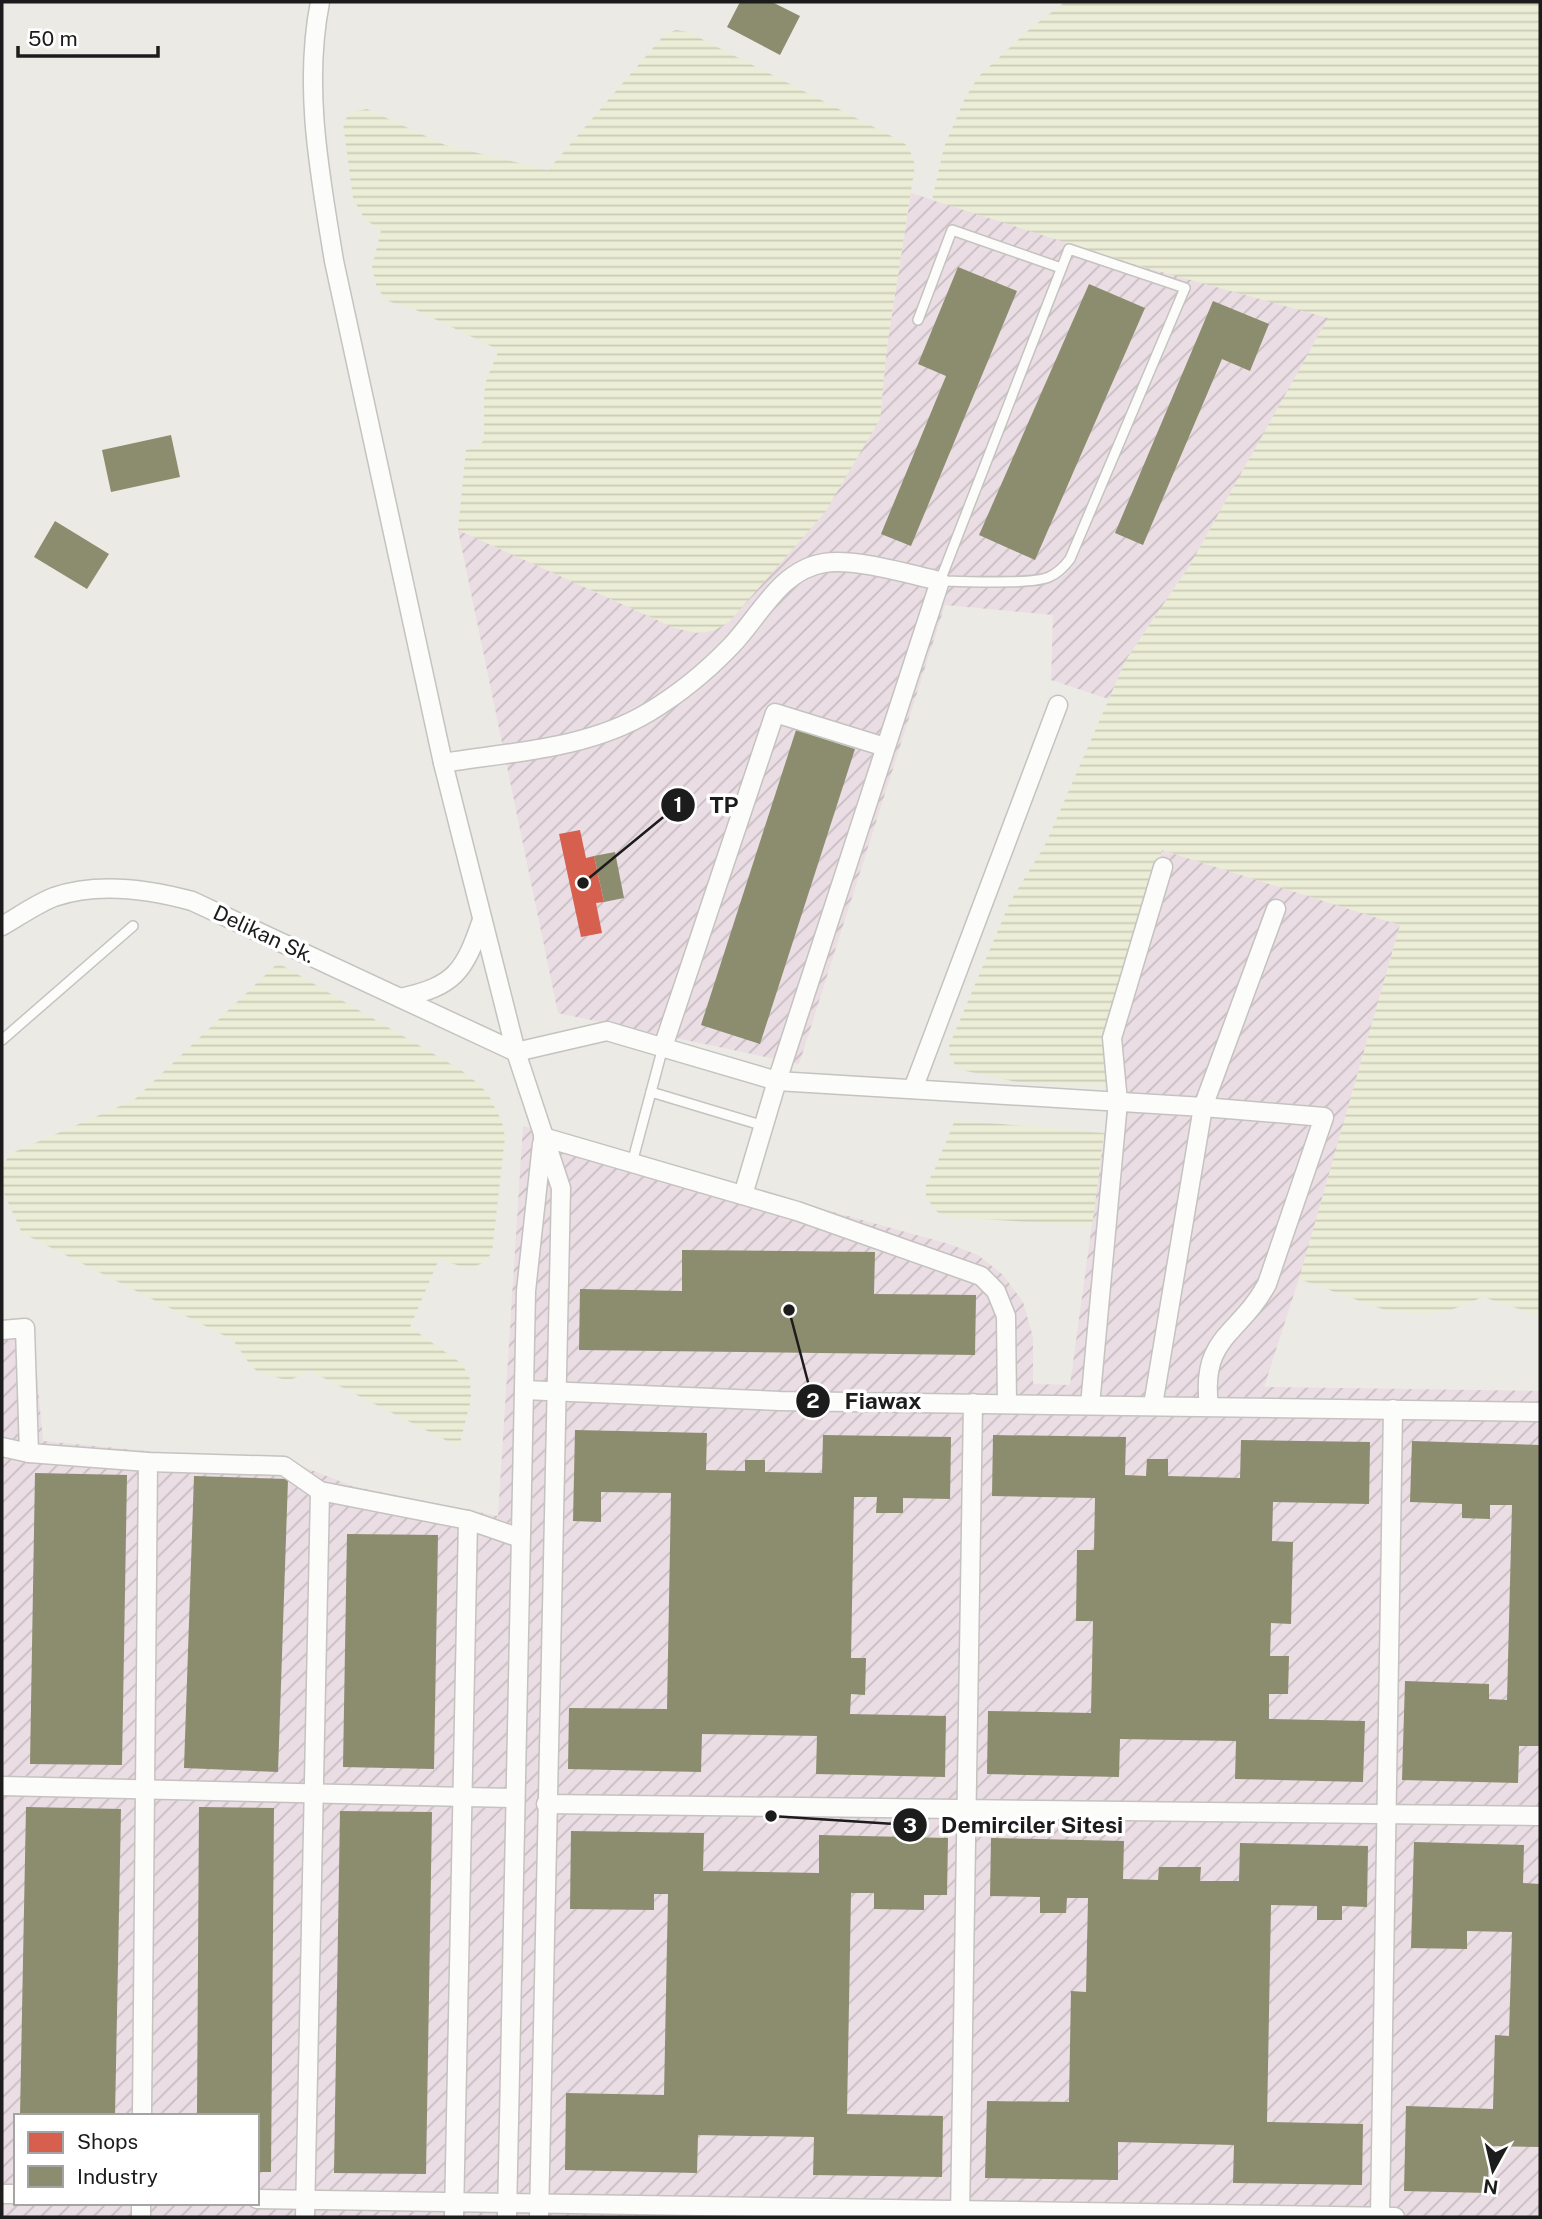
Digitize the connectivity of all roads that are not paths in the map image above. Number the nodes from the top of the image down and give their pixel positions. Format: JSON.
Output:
{"nodes":[{"id":1,"x":320,"y":2,"type":"edge"},
{"id":2,"x":1061,"y":268,"type":"junction"},
{"id":3,"x":918,"y":320,"type":"dead end"},
{"id":4,"x":940,"y":581,"type":"junction"},
{"id":5,"x":1058,"y":705,"type":"dead end"},
{"id":6,"x":885,"y":747,"type":"junction"},
{"id":7,"x":443,"y":764,"type":"junction"},
{"id":8,"x":1163,"y":867,"type":"dead end"},
{"id":9,"x":1276,"y":909,"type":"dead end"},
{"id":10,"x":482,"y":920,"type":"junction"},
{"id":11,"x":2,"y":926,"type":"edge"},
{"id":12,"x":133,"y":926,"type":"dead end"},
{"id":13,"x":400,"y":998,"type":"junction"},
{"id":14,"x":2,"y":1040,"type":"edge"},
{"id":15,"x":663,"y":1047,"type":"junction"},
{"id":16,"x":516,"y":1052,"type":"junction"},
{"id":17,"x":778,"y":1081,"type":"junction"},
{"id":18,"x":913,"y":1089,"type":"junction"},
{"id":19,"x":651,"y":1092,"type":"junction"},
{"id":20,"x":1118,"y":1102,"type":"junction"},
{"id":21,"x":1203,"y":1107,"type":"junction"},
{"id":22,"x":764,"y":1126,"type":"junction"},
{"id":23,"x":543,"y":1137,"type":"junction"},
{"id":24,"x":632,"y":1163,"type":"junction"},
{"id":25,"x":743,"y":1195,"type":"junction"},
{"id":26,"x":2,"y":1330,"type":"edge"},
{"id":27,"x":524,"y":1390,"type":"junction"},
{"id":28,"x":555,"y":1391,"type":"junction"},
{"id":29,"x":973,"y":1403,"type":"junction"},
{"id":30,"x":1007,"y":1404,"type":"junction"},
{"id":31,"x":1090,"y":1405,"type":"junction"},
{"id":32,"x":1153,"y":1405,"type":"junction"},
{"id":33,"x":1209,"y":1406,"type":"junction"},
{"id":34,"x":1393,"y":1409,"type":"junction"},
{"id":35,"x":1540,"y":1412,"type":"edge"},
{"id":36,"x":2,"y":1447,"type":"edge"},
{"id":37,"x":29,"y":1453,"type":"junction"},
{"id":38,"x":148,"y":1462,"type":"junction"},
{"id":39,"x":320,"y":1492,"type":"junction"},
{"id":40,"x":468,"y":1520,"type":"junction"},
{"id":41,"x":520,"y":1538,"type":"junction"},
{"id":42,"x":2,"y":1786,"type":"edge"},
{"id":43,"x":145,"y":1789,"type":"junction"},
{"id":44,"x":314,"y":1793,"type":"junction"},
{"id":45,"x":463,"y":1796,"type":"junction"},
{"id":46,"x":514,"y":1798,"type":"junction"},
{"id":47,"x":546,"y":1804,"type":"junction"},
{"id":48,"x":967,"y":1809,"type":"junction"},
{"id":49,"x":1387,"y":1814,"type":"junction"},
{"id":50,"x":1540,"y":1816,"type":"edge"},
{"id":51,"x":142,"y":2114,"type":"edge"},
{"id":52,"x":259,"y":2199,"type":"edge"},
{"id":53,"x":305,"y":2209,"type":"edge"},
{"id":54,"x":454,"y":2210,"type":"edge"},
{"id":55,"x":539,"y":2210,"type":"edge"},
{"id":56,"x":508,"y":2211,"type":"edge"},
{"id":57,"x":960,"y":2214,"type":"edge"},
{"id":58,"x":1380,"y":2217,"type":"edge"},
{"id":59,"x":1395,"y":2217,"type":"edge"}],
"edges":[{"from":1,"to":7,"type":"street"},
{"from":2,"to":3,"type":"lane"},
{"from":2,"to":4,"type":"lane"},
{"from":2,"to":4,"type":"lane"},
{"from":4,"to":6,"type":"street"},
{"from":4,"to":7,"type":"street"},
{"from":5,"to":18,"type":"street"},
{"from":6,"to":15,"type":"street"},
{"from":6,"to":17,"type":"street"},
{"from":7,"to":10,"type":"street"},
{"from":8,"to":20,"type":"street"},
{"from":9,"to":21,"type":"street"},
{"from":10,"to":13,"type":"street"},
{"from":10,"to":16,"type":"street"},
{"from":11,"to":13,"type":"street","name":"Delikan Sk."},
{"from":12,"to":14,"type":"lane"},
{"from":13,"to":16,"type":"street","name":"Delikan Sk."},
{"from":15,"to":16,"type":"street"},
{"from":15,"to":17,"type":"street"},
{"from":15,"to":19,"type":"lane"},
{"from":16,"to":23,"type":"street"},
{"from":17,"to":18,"type":"street"},
{"from":17,"to":22,"type":"street"},
{"from":18,"to":20,"type":"street"},
{"from":19,"to":22,"type":"lane"},
{"from":19,"to":24,"type":"lane"},
{"from":20,"to":21,"type":"street"},
{"from":20,"to":31,"type":"street"},
{"from":21,"to":32,"type":"street"},
{"from":21,"to":33,"type":"street"},
{"from":22,"to":25,"type":"street"},
{"from":23,"to":24,"type":"street"},
{"from":23,"to":27,"type":"street"},
{"from":23,"to":28,"type":"street"},
{"from":24,"to":25,"type":"street"},
{"from":25,"to":30,"type":"street"},
{"from":26,"to":37,"type":"street"},
{"from":27,"to":28,"type":"street"},
{"from":27,"to":41,"type":"street"},
{"from":28,"to":29,"type":"street"},
{"from":28,"to":47,"type":"street"},
{"from":29,"to":30,"type":"street"},
{"from":29,"to":48,"type":"street"},
{"from":30,"to":31,"type":"street"},
{"from":31,"to":32,"type":"street"},
{"from":32,"to":33,"type":"street"},
{"from":33,"to":34,"type":"street"},
{"from":34,"to":35,"type":"street"},
{"from":34,"to":49,"type":"street"},
{"from":36,"to":37,"type":"street"},
{"from":37,"to":38,"type":"street"},
{"from":38,"to":39,"type":"street"},
{"from":38,"to":43,"type":"street"},
{"from":39,"to":40,"type":"street"},
{"from":39,"to":44,"type":"street"},
{"from":40,"to":41,"type":"street"},
{"from":40,"to":45,"type":"street"},
{"from":41,"to":46,"type":"street"},
{"from":42,"to":43,"type":"street"},
{"from":43,"to":44,"type":"street"},
{"from":43,"to":51,"type":"street"},
{"from":44,"to":45,"type":"street"},
{"from":44,"to":53,"type":"street"},
{"from":45,"to":46,"type":"street"},
{"from":45,"to":54,"type":"street"},
{"from":46,"to":56,"type":"street"},
{"from":47,"to":48,"type":"street"},
{"from":47,"to":55,"type":"street"},
{"from":48,"to":49,"type":"street"},
{"from":48,"to":57,"type":"street"},
{"from":49,"to":50,"type":"street"},
{"from":49,"to":58,"type":"street"},
{"from":52,"to":53,"type":"street"},
{"from":53,"to":54,"type":"street"},
{"from":54,"to":56,"type":"street"},
{"from":55,"to":56,"type":"street"},
{"from":55,"to":57,"type":"street"},
{"from":57,"to":58,"type":"street"},
{"from":58,"to":59,"type":"street"}]}
